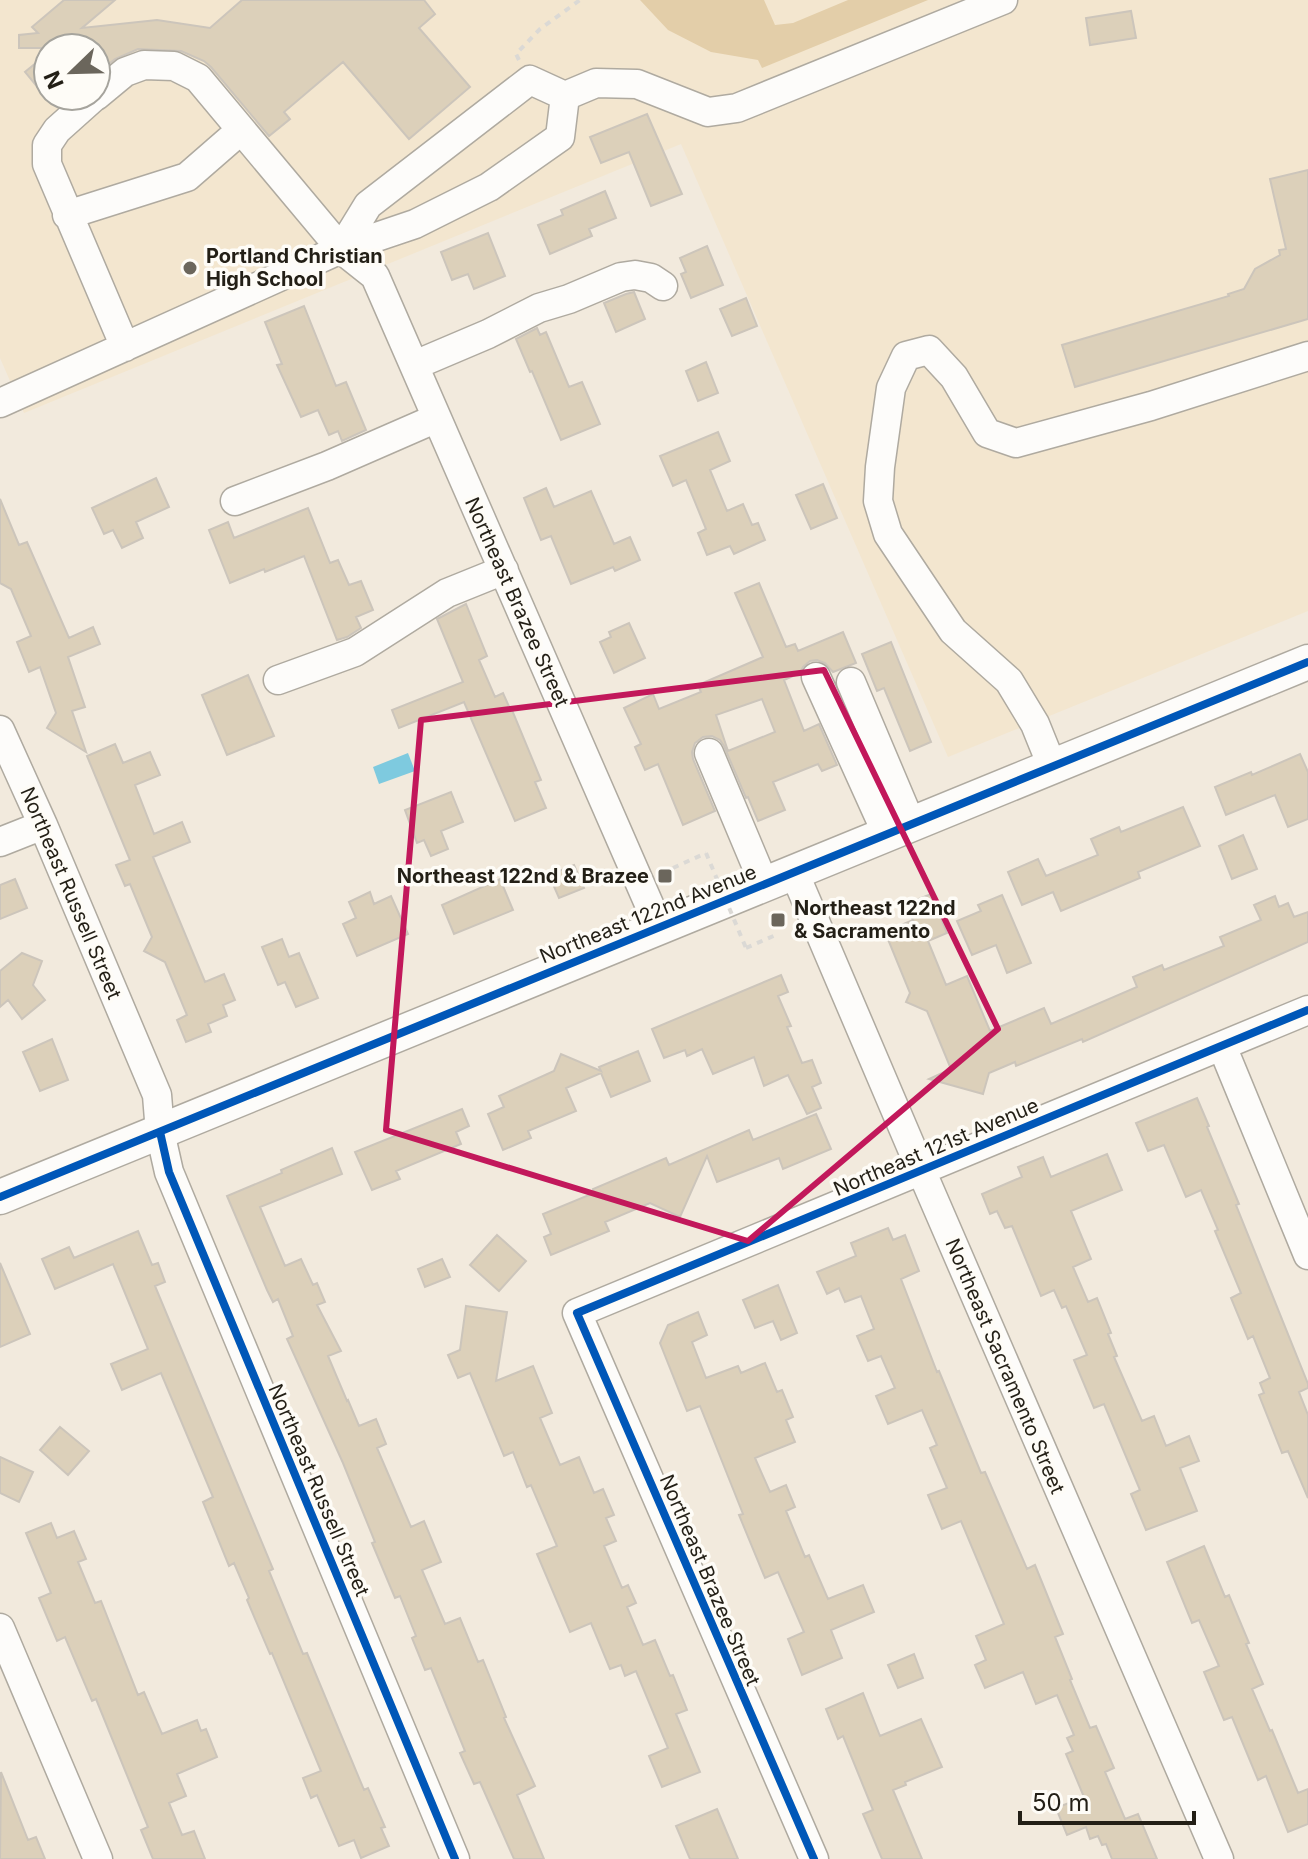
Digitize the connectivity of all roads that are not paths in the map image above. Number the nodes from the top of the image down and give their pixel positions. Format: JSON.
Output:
{"nodes":[{"id":1,"x":1003,"y":0,"type":"edge"},
{"id":2,"x":112,"y":83,"type":"edge"},
{"id":3,"x":565,"y":96,"type":"junction"},
{"id":4,"x":78,"y":112,"type":"edge"},
{"id":5,"x":241,"y":130,"type":"junction"},
{"id":6,"x":67,"y":215,"type":"junction"},
{"id":7,"x":341,"y":249,"type":"junction"},
{"id":8,"x":605,"y":264,"type":"dead end"},
{"id":9,"x":663,"y":286,"type":"dead end"},
{"id":10,"x":125,"y":347,"type":"junction"},
{"id":11,"x":411,"y":356,"type":"junction"},
{"id":12,"x":1308,"y":356,"type":"edge"},
{"id":13,"x":5,"y":401,"type":"edge"},
{"id":14,"x":437,"y":418,"type":"junction"},
{"id":15,"x":235,"y":501,"type":"dead end"},
{"id":16,"x":504,"y":570,"type":"junction"},
{"id":17,"x":1308,"y":662,"type":"edge"},
{"id":18,"x":816,"y":677,"type":"dead end"},
{"id":19,"x":278,"y":680,"type":"dead end"},
{"id":20,"x":851,"y":682,"type":"dead end"},
{"id":21,"x":0,"y":730,"type":"edge"},
{"id":22,"x":709,"y":753,"type":"dead end"},
{"id":23,"x":1052,"y":766,"type":"junction"},
{"id":24,"x":43,"y":825,"type":"junction"},
{"id":25,"x":899,"y":829,"type":"junction"},
{"id":26,"x":0,"y":842,"type":"edge"},
{"id":27,"x":779,"y":878,"type":"junction"},
{"id":28,"x":659,"y":927,"type":"junction"},
{"id":29,"x":1308,"y":1010,"type":"edge"},
{"id":30,"x":1222,"y":1046,"type":"junction"},
{"id":31,"x":160,"y":1132,"type":"junction"},
{"id":32,"x":921,"y":1170,"type":"junction"},
{"id":33,"x":0,"y":1197,"type":"edge"},
{"id":34,"x":1308,"y":1255,"type":"edge"},
{"id":35,"x":577,"y":1313,"type":"joint"},
{"id":36,"x":0,"y":1628,"type":"edge"},
{"id":37,"x":98,"y":1859,"type":"edge"},
{"id":38,"x":455,"y":1859,"type":"edge"},
{"id":39,"x":814,"y":1859,"type":"edge"},
{"id":40,"x":1219,"y":1859,"type":"edge"}],
"edges":[{"from":1,"to":3,"type":"street"},
{"from":2,"to":5,"type":"street"},
{"from":3,"to":7,"type":"street"},
{"from":3,"to":7,"type":"street"},
{"from":4,"to":6,"type":"street"},
{"from":5,"to":6,"type":"street"},
{"from":5,"to":7,"type":"street"},
{"from":6,"to":10,"type":"street"},
{"from":7,"to":10,"type":"street"},
{"from":7,"to":11,"type":"street","name":"Northeast Brazee Street"},
{"from":8,"to":11,"type":"street"},
{"from":9,"to":11,"type":"street"},
{"from":10,"to":13,"type":"street"},
{"from":11,"to":14,"type":"street","name":"Northeast Brazee Street"},
{"from":12,"to":23,"type":"street"},
{"from":14,"to":15,"type":"street"},
{"from":14,"to":16,"type":"street","name":"Northeast Brazee Street"},
{"from":16,"to":19,"type":"street"},
{"from":16,"to":28,"type":"street","name":"Northeast Brazee Street"},
{"from":17,"to":23,"type":"main road","name":"Northeast 122nd Avenue"},
{"from":18,"to":25,"type":"street"},
{"from":20,"to":25,"type":"street"},
{"from":21,"to":24,"type":"street","name":"Northeast Russell Street"},
{"from":22,"to":27,"type":"street","name":"Northeast Sacramento Street"},
{"from":23,"to":25,"type":"main road","name":"Northeast 122nd Avenue"},
{"from":24,"to":26,"type":"street"},
{"from":24,"to":31,"type":"street","name":"Northeast Russell Street"},
{"from":25,"to":27,"type":"main road","name":"Northeast 122nd Avenue"},
{"from":27,"to":28,"type":"main road","name":"Northeast 122nd Avenue"},
{"from":27,"to":32,"type":"street","name":"Northeast Sacramento Street"},
{"from":28,"to":31,"type":"main road","name":"Northeast 122nd Avenue"},
{"from":29,"to":30,"type":"street","name":"Northeast 121st Avenue"},
{"from":30,"to":32,"type":"street","name":"Northeast 121st Avenue"},
{"from":30,"to":34,"type":"street"},
{"from":31,"to":33,"type":"main road","name":"Northeast 122nd Avenue"},
{"from":31,"to":38,"type":"street","name":"Northeast Russell Street"},
{"from":32,"to":35,"type":"street","name":"Northeast 121st Avenue"},
{"from":32,"to":40,"type":"street","name":"Northeast Sacramento Street"},
{"from":35,"to":39,"type":"street","name":"Northeast Brazee Street"},
{"from":36,"to":37,"type":"street"}]}
